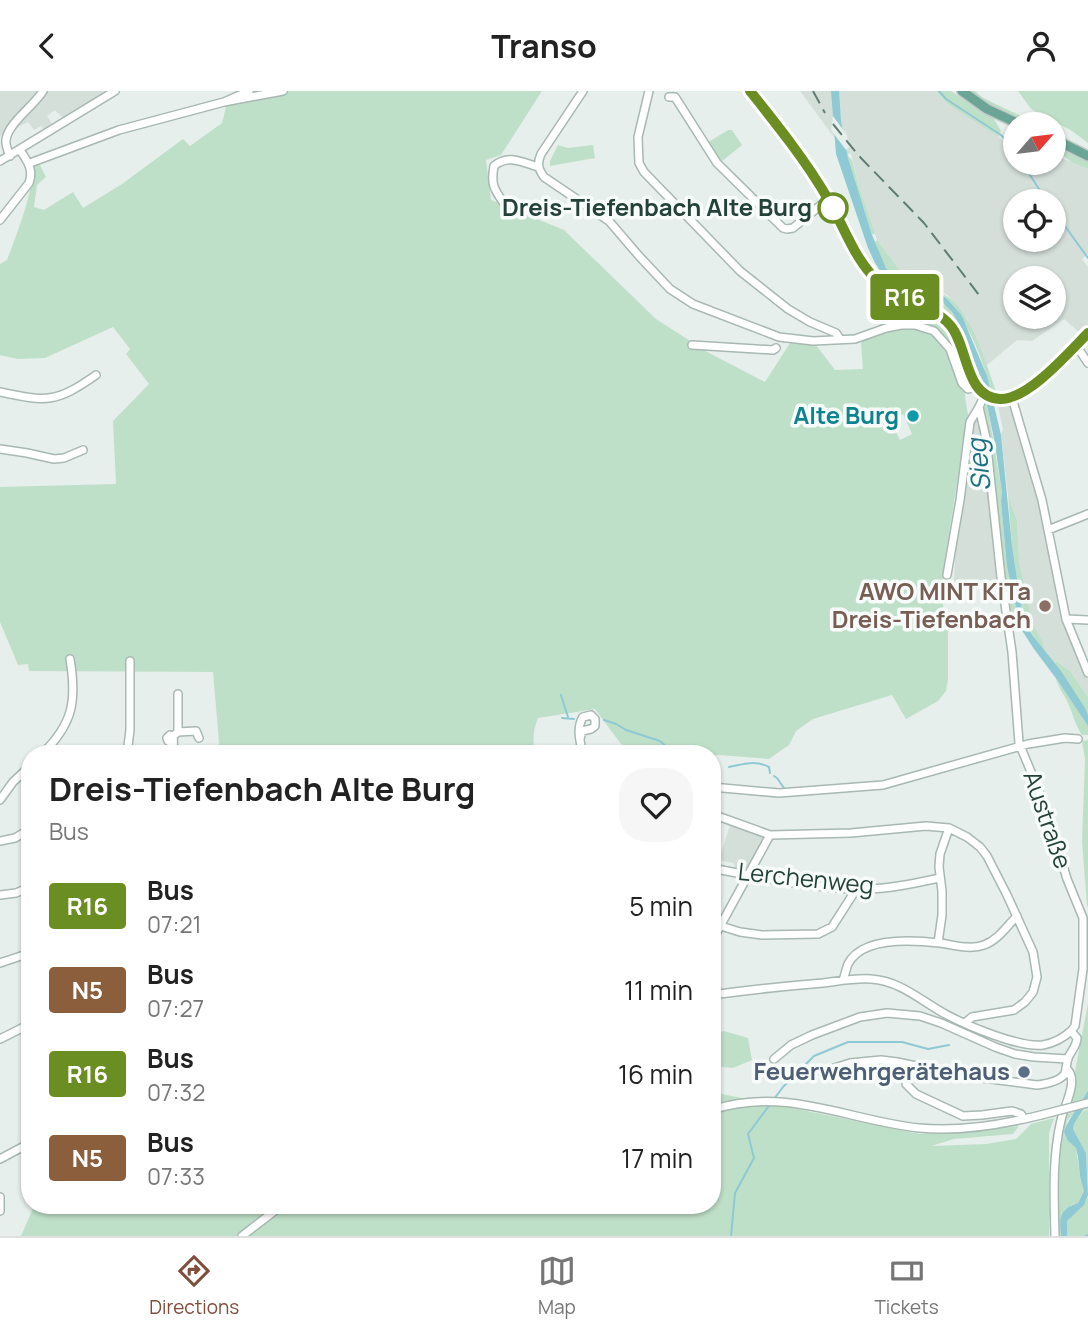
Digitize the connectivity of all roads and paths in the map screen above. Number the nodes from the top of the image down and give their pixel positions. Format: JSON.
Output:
{"nodes":[{"id":1,"x":43,"y":91,"type":"edge"},
{"id":2,"x":115,"y":91,"type":"edge"},
{"id":3,"x":249,"y":91,"type":"edge"},
{"id":4,"x":284,"y":91,"type":"edge"},
{"id":5,"x":583,"y":91,"type":"edge"},
{"id":6,"x":649,"y":91,"type":"edge"},
{"id":7,"x":750,"y":91,"type":"edge"},
{"id":8,"x":962,"y":91,"type":"edge"},
{"id":9,"x":669,"y":97,"type":"dead end"},
{"id":10,"x":224,"y":102,"type":"junction"},
{"id":11,"x":1003,"y":116,"type":"edge"},
{"id":12,"x":1066,"y":145,"type":"edge"},
{"id":13,"x":15,"y":152,"type":"junction"},
{"id":14,"x":1086,"y":155,"type":"edge"},
{"id":15,"x":0,"y":161,"type":"edge"},
{"id":16,"x":30,"y":163,"type":"junction"},
{"id":17,"x":538,"y":167,"type":"junction"},
{"id":18,"x":828,"y":199,"type":"junction"},
{"id":19,"x":503,"y":202,"type":"dead end"},
{"id":20,"x":0,"y":220,"type":"edge"},
{"id":21,"x":1088,"y":333,"type":"edge"},
{"id":22,"x":779,"y":337,"type":"junction"},
{"id":23,"x":840,"y":339,"type":"junction"},
{"id":24,"x":692,"y":345,"type":"dead end"},
{"id":25,"x":1076,"y":345,"type":"junction"},
{"id":26,"x":1088,"y":363,"type":"edge"},
{"id":27,"x":96,"y":375,"type":"dead end"},
{"id":28,"x":0,"y":392,"type":"edge"},
{"id":29,"x":980,"y":396,"type":"junction"},
{"id":30,"x":1012,"y":398,"type":"junction"},
{"id":31,"x":0,"y":449,"type":"edge"},
{"id":32,"x":83,"y":450,"type":"dead end"},
{"id":33,"x":1088,"y":514,"type":"edge"},
{"id":34,"x":1048,"y":530,"type":"junction"},
{"id":35,"x":947,"y":575,"type":"dead end"},
{"id":36,"x":1066,"y":619,"type":"junction"},
{"id":37,"x":1088,"y":620,"type":"edge"},
{"id":38,"x":70,"y":659,"type":"dead end"},
{"id":39,"x":130,"y":661,"type":"dead end"},
{"id":40,"x":1088,"y":673,"type":"edge"},
{"id":41,"x":178,"y":694,"type":"dead end"},
{"id":42,"x":174,"y":737,"type":"junction"},
{"id":43,"x":199,"y":738,"type":"dead end"},
{"id":44,"x":580,"y":739,"type":"dead end"},
{"id":45,"x":1078,"y":739,"type":"dead end"},
{"id":46,"x":52,"y":745,"type":"edge"},
{"id":47,"x":128,"y":745,"type":"edge"},
{"id":48,"x":174,"y":745,"type":"edge"},
{"id":49,"x":581,"y":745,"type":"edge"},
{"id":50,"x":1021,"y":747,"type":"junction"},
{"id":51,"x":21,"y":774,"type":"edge"},
{"id":52,"x":721,"y":788,"type":"edge"},
{"id":53,"x":0,"y":800,"type":"edge"},
{"id":54,"x":721,"y":817,"type":"edge"},
{"id":55,"x":949,"y":828,"type":"junction"},
{"id":56,"x":21,"y":834,"type":"edge"},
{"id":57,"x":770,"y":835,"type":"junction"},
{"id":58,"x":0,"y":841,"type":"edge"},
{"id":59,"x":721,"y":870,"type":"edge"},
{"id":60,"x":747,"y":875,"type":"junction"},
{"id":61,"x":940,"y":879,"type":"junction"},
{"id":62,"x":857,"y":888,"type":"junction"},
{"id":63,"x":21,"y":891,"type":"edge"},
{"id":64,"x":0,"y":895,"type":"edge"},
{"id":65,"x":1084,"y":910,"type":"edge"},
{"id":66,"x":1017,"y":916,"type":"junction"},
{"id":67,"x":721,"y":926,"type":"joint"},
{"id":68,"x":938,"y":943,"type":"junction"},
{"id":69,"x":21,"y":956,"type":"edge"},
{"id":70,"x":0,"y":963,"type":"edge"},
{"id":71,"x":843,"y":980,"type":"junction"},
{"id":72,"x":721,"y":994,"type":"edge"},
{"id":73,"x":965,"y":1023,"type":"junction"},
{"id":74,"x":21,"y":1028,"type":"edge"},
{"id":75,"x":1071,"y":1031,"type":"junction"},
{"id":76,"x":0,"y":1039,"type":"edge"},
{"id":77,"x":774,"y":1059,"type":"dead end"},
{"id":78,"x":1067,"y":1063,"type":"junction"},
{"id":79,"x":925,"y":1068,"type":"junction"},
{"id":80,"x":822,"y":1072,"type":"dead end"},
{"id":81,"x":1088,"y":1103,"type":"edge"},
{"id":82,"x":721,"y":1108,"type":"edge"},
{"id":83,"x":1024,"y":1119,"type":"junction"},
{"id":84,"x":21,"y":1148,"type":"edge"},
{"id":85,"x":0,"y":1159,"type":"edge"},
{"id":86,"x":0,"y":1197,"type":"edge"},
{"id":87,"x":0,"y":1211,"type":"edge"},
{"id":88,"x":271,"y":1214,"type":"edge"},
{"id":89,"x":242,"y":1236,"type":"edge"},
{"id":90,"x":1055,"y":1236,"type":"edge"}],
"edges":[{"from":1,"to":13,"type":"street"},
{"from":2,"to":13,"type":"street"},
{"from":3,"to":10,"type":"street"},
{"from":4,"to":10,"type":"street"},
{"from":5,"to":17,"type":"street"},
{"from":6,"to":23,"type":"street"},
{"from":7,"to":18,"type":"street","name":"Austraße"},
{"from":8,"to":11,"type":"main road"},
{"from":9,"to":18,"type":"street"},
{"from":10,"to":16,"type":"street"},
{"from":12,"to":14,"type":"main road"},
{"from":13,"to":15,"type":"street"},
{"from":13,"to":16,"type":"street"},
{"from":16,"to":20,"type":"street"},
{"from":17,"to":19,"type":"street"},
{"from":17,"to":22,"type":"street"},
{"from":18,"to":29,"type":"street","name":"Austraße"},
{"from":21,"to":25,"type":"street"},
{"from":22,"to":23,"type":"street"},
{"from":22,"to":24,"type":"street"},
{"from":23,"to":29,"type":"street"},
{"from":25,"to":26,"type":"street"},
{"from":25,"to":30,"type":"street"},
{"from":27,"to":28,"type":"street"},
{"from":29,"to":30,"type":"street"},
{"from":29,"to":35,"type":"street"},
{"from":29,"to":50,"type":"street","name":"Austraße"},
{"from":30,"to":34,"type":"street"},
{"from":31,"to":32,"type":"street"},
{"from":33,"to":34,"type":"street"},
{"from":34,"to":36,"type":"street"},
{"from":36,"to":37,"type":"street"},
{"from":36,"to":40,"type":"street"},
{"from":38,"to":46,"type":"street"},
{"from":39,"to":47,"type":"street"},
{"from":41,"to":42,"type":"street"},
{"from":42,"to":43,"type":"street"},
{"from":42,"to":48,"type":"street"},
{"from":44,"to":49,"type":"street"},
{"from":45,"to":50,"type":"street"},
{"from":50,"to":52,"type":"street"},
{"from":50,"to":65,"type":"street","name":"Austraße"},
{"from":51,"to":53,"type":"street"},
{"from":54,"to":57,"type":"street"},
{"from":55,"to":57,"type":"street"},
{"from":55,"to":61,"type":"street"},
{"from":55,"to":66,"type":"street"},
{"from":56,"to":58,"type":"street"},
{"from":57,"to":60,"type":"street"},
{"from":59,"to":60,"type":"street","name":"Lerchenweg"},
{"from":60,"to":62,"type":"street","name":"Lerchenweg"},
{"from":60,"to":67,"type":"street"},
{"from":61,"to":62,"type":"street","name":"Lerchenweg"},
{"from":61,"to":68,"type":"street"},
{"from":62,"to":67,"type":"street"},
{"from":63,"to":64,"type":"street"},
{"from":65,"to":75,"type":"street","name":"Austraße"},
{"from":66,"to":68,"type":"street"},
{"from":66,"to":73,"type":"street"},
{"from":68,"to":71,"type":"street"},
{"from":69,"to":70,"type":"street"},
{"from":71,"to":72,"type":"street"},
{"from":71,"to":73,"type":"street"},
{"from":73,"to":75,"type":"street"},
{"from":74,"to":76,"type":"street"},
{"from":75,"to":78,"type":"street","name":"Austraße"},
{"from":77,"to":78,"type":"street"},
{"from":78,"to":79,"type":"street"},
{"from":78,"to":90,"type":"street","name":"Austraße"},
{"from":79,"to":80,"type":"street"},
{"from":79,"to":83,"type":"street"},
{"from":81,"to":83,"type":"street","bridge":true},
{"from":82,"to":83,"type":"street"},
{"from":84,"to":85,"type":"street"},
{"from":86,"to":87,"type":"street"},
{"from":88,"to":89,"type":"street"}]}
